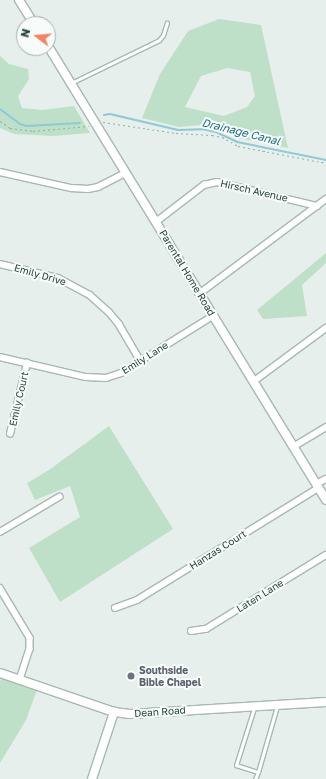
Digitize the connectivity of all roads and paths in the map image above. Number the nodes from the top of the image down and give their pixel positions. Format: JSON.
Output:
{"nodes":[{"id":1,"x":19,"y":0,"type":"edge"},
{"id":2,"x":29,"y":16,"type":"edge"},
{"id":3,"x":167,"y":23,"type":"dead end"},
{"id":4,"x":54,"y":56,"type":"edge"},
{"id":5,"x":71,"y":83,"type":"junction"},
{"id":6,"x":0,"y":121,"type":"edge"},
{"id":7,"x":96,"y":124,"type":"junction"},
{"id":8,"x":326,"y":164,"type":"edge"},
{"id":9,"x":0,"y":172,"type":"edge"},
{"id":10,"x":125,"y":173,"type":"junction"},
{"id":11,"x":326,"y":199,"type":"edge"},
{"id":12,"x":317,"y":206,"type":"junction"},
{"id":13,"x":156,"y":222,"type":"junction"},
{"id":14,"x":0,"y":264,"type":"edge"},
{"id":15,"x":199,"y":294,"type":"junction"},
{"id":16,"x":213,"y":316,"type":"junction"},
{"id":17,"x":326,"y":328,"type":"edge"},
{"id":18,"x":0,"y":357,"type":"edge"},
{"id":19,"x":140,"y":360,"type":"junction"},
{"id":20,"x":27,"y":363,"type":"junction"},
{"id":21,"x":253,"y":382,"type":"junction"},
{"id":22,"x":326,"y":427,"type":"edge"},
{"id":23,"x":10,"y":434,"type":"dead end"},
{"id":24,"x":293,"y":447,"type":"junction"},
{"id":25,"x":326,"y":479,"type":"edge"},
{"id":26,"x":317,"y":486,"type":"junction"},
{"id":27,"x":59,"y":497,"type":"dead end"},
{"id":28,"x":326,"y":500,"type":"edge"},
{"id":29,"x":0,"y":532,"type":"edge"},
{"id":30,"x":326,"y":555,"type":"edge"},
{"id":31,"x":0,"y":588,"type":"edge"},
{"id":32,"x":116,"y":608,"type":"dead end"},
{"id":33,"x":191,"y":631,"type":"dead end"},
{"id":34,"x":0,"y":673,"type":"edge"},
{"id":35,"x":20,"y":680,"type":"junction"},
{"id":36,"x":326,"y":702,"type":"edge"},
{"id":37,"x":278,"y":704,"type":"junction"},
{"id":38,"x":254,"y":706,"type":"junction"},
{"id":39,"x":114,"y":712,"type":"junction"},
{"id":40,"x":258,"y":772,"type":"junction"},
{"id":41,"x":92,"y":779,"type":"edge"},
{"id":42,"x":255,"y":779,"type":"edge"}],
"edges":[{"from":1,"to":2,"type":"street"},
{"from":3,"to":5,"type":"lane"},
{"from":4,"to":5,"type":"street","name":"Parental Home Road"},
{"from":5,"to":7,"type":"street","name":"Parental Home Road"},
{"from":6,"to":7,"type":"path"},
{"from":7,"to":8,"type":"path"},
{"from":7,"to":10,"type":"street","name":"Parental Home Road"},
{"from":9,"to":10,"type":"street"},
{"from":10,"to":13,"type":"street","name":"Parental Home Road"},
{"from":11,"to":12,"type":"street"},
{"from":12,"to":13,"type":"street","name":"Hirsch Avenue"},
{"from":12,"to":15,"type":"street"},
{"from":13,"to":15,"type":"street","name":"Parental Home Road"},
{"from":14,"to":19,"type":"street","name":"Emily Drive"},
{"from":15,"to":16,"type":"street","name":"Parental Home Road"},
{"from":16,"to":19,"type":"street","name":"Emily Lane"},
{"from":16,"to":21,"type":"street","name":"Parental Home Road"},
{"from":17,"to":21,"type":"street"},
{"from":18,"to":20,"type":"street","name":"Emily Lane"},
{"from":19,"to":20,"type":"street","name":"Emily Lane"},
{"from":20,"to":23,"type":"street","name":"Emily Court"},
{"from":21,"to":24,"type":"street","name":"Parental Home Road"},
{"from":22,"to":24,"type":"street"},
{"from":24,"to":26,"type":"street","name":"Parental Home Road"},
{"from":25,"to":26,"type":"street","name":"Hanzas Court"},
{"from":26,"to":28,"type":"street","name":"Parental Home Road"},
{"from":26,"to":32,"type":"street","name":"Hanzas Court"},
{"from":27,"to":29,"type":"street"},
{"from":30,"to":33,"type":"street","name":"Laten Lane"},
{"from":31,"to":35,"type":"street"},
{"from":34,"to":35,"type":"street","name":"Dean Road"},
{"from":35,"to":39,"type":"street","name":"Dean Road"},
{"from":36,"to":37,"type":"street","name":"Dean Road"},
{"from":37,"to":38,"type":"street","name":"Dean Road"},
{"from":37,"to":40,"type":"lane"},
{"from":38,"to":39,"type":"street","name":"Dean Road"},
{"from":38,"to":40,"type":"lane"},
{"from":39,"to":41,"type":"street"},
{"from":40,"to":42,"type":"lane"}]}
